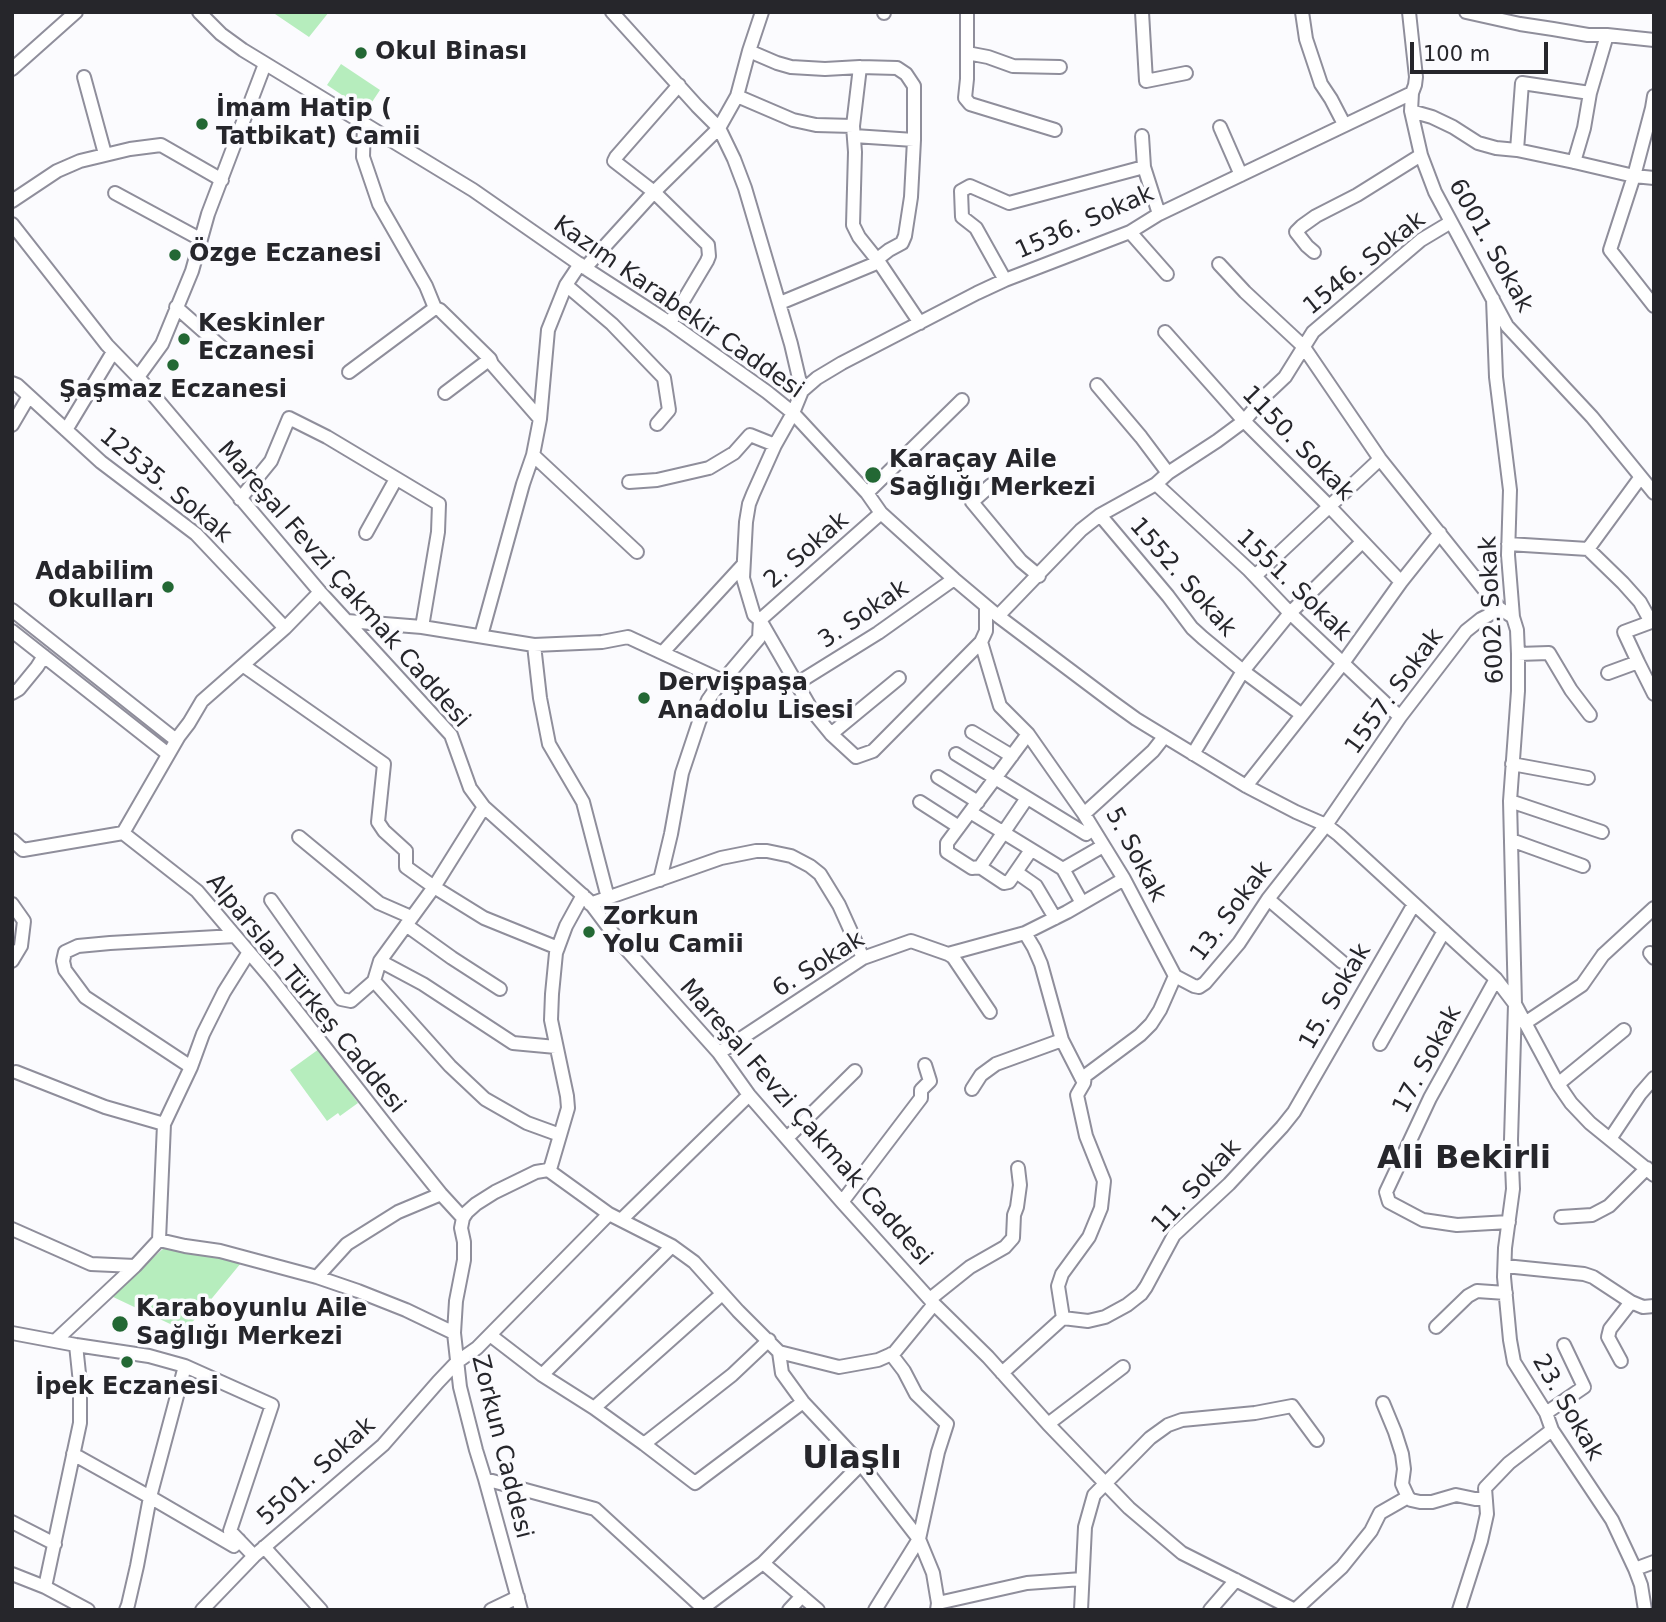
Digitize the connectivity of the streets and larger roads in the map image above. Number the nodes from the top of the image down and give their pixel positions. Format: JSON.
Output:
{"nodes":[{"id":1,"x":76,"y":12,"type":"edge"},
{"id":2,"x":219,"y":12,"type":"edge"},
{"id":3,"x":612,"y":12,"type":"edge"},
{"id":4,"x":762,"y":12,"type":"edge"},
{"id":5,"x":967,"y":12,"type":"edge"},
{"id":6,"x":1142,"y":12,"type":"edge"},
{"id":7,"x":1302,"y":12,"type":"edge"},
{"id":8,"x":1409,"y":12,"type":"edge"},
{"id":9,"x":1470,"y":13,"type":"edge"},
{"id":10,"x":204,"y":17,"type":"edge"},
{"id":11,"x":1606,"y":35,"type":"junction"},
{"id":12,"x":1654,"y":40,"type":"edge"},
{"id":13,"x":749,"y":51,"type":"junction"},
{"id":14,"x":967,"y":53,"type":"junction"},
{"id":15,"x":265,"y":64,"type":"junction"},
{"id":16,"x":860,"y":67,"type":"junction"},
{"id":17,"x":1060,"y":67,"type":"dead end"},
{"id":18,"x":12,"y":69,"type":"edge"},
{"id":19,"x":1186,"y":73,"type":"dead end"},
{"id":20,"x":85,"y":77,"type":"dead end"},
{"id":21,"x":679,"y":85,"type":"junction"},
{"id":22,"x":1412,"y":93,"type":"junction"},
{"id":23,"x":1590,"y":93,"type":"junction"},
{"id":24,"x":737,"y":96,"type":"junction"},
{"id":25,"x":1653,"y":104,"type":"edge"},
{"id":26,"x":1411,"y":111,"type":"junction"},
{"id":27,"x":364,"y":123,"type":"junction"},
{"id":28,"x":1344,"y":124,"type":"junction"},
{"id":29,"x":1220,"y":127,"type":"dead end"},
{"id":30,"x":719,"y":128,"type":"junction"},
{"id":31,"x":1055,"y":130,"type":"dead end"},
{"id":32,"x":854,"y":131,"type":"junction"},
{"id":33,"x":1142,"y":136,"type":"dead end"},
{"id":34,"x":914,"y":140,"type":"junction"},
{"id":35,"x":1517,"y":150,"type":"junction"},
{"id":36,"x":105,"y":154,"type":"junction"},
{"id":37,"x":1421,"y":155,"type":"junction"},
{"id":38,"x":1574,"y":162,"type":"junction"},
{"id":39,"x":1144,"y":167,"type":"junction"},
{"id":40,"x":1241,"y":175,"type":"junction"},
{"id":41,"x":1634,"y":176,"type":"junction"},
{"id":42,"x":1654,"y":178,"type":"edge"},
{"id":43,"x":222,"y":180,"type":"junction"},
{"id":44,"x":654,"y":191,"type":"junction"},
{"id":45,"x":115,"y":193,"type":"dead end"},
{"id":46,"x":12,"y":201,"type":"edge"},
{"id":47,"x":1159,"y":214,"type":"junction"},
{"id":48,"x":1451,"y":222,"type":"junction"},
{"id":49,"x":12,"y":224,"type":"edge"},
{"id":50,"x":1130,"y":232,"type":"junction"},
{"id":51,"x":200,"y":239,"type":"junction"},
{"id":52,"x":1314,"y":252,"type":"dead end"},
{"id":53,"x":878,"y":262,"type":"junction"},
{"id":54,"x":1219,"y":264,"type":"dead end"},
{"id":55,"x":582,"y":266,"type":"junction"},
{"id":56,"x":1167,"y":274,"type":"dead end"},
{"id":57,"x":1004,"y":280,"type":"junction"},
{"id":58,"x":566,"y":285,"type":"junction"},
{"id":59,"x":1493,"y":299,"type":"junction"},
{"id":60,"x":780,"y":303,"type":"junction"},
{"id":61,"x":1654,"y":306,"type":"edge"},
{"id":62,"x":176,"y":307,"type":"junction"},
{"id":63,"x":435,"y":308,"type":"junction"},
{"id":64,"x":670,"y":323,"type":"junction"},
{"id":65,"x":919,"y":323,"type":"junction"},
{"id":66,"x":1165,"y":332,"type":"dead end"},
{"id":67,"x":1303,"y":346,"type":"junction"},
{"id":68,"x":113,"y":352,"type":"junction"},
{"id":69,"x":227,"y":352,"type":"dead end"},
{"id":70,"x":490,"y":359,"type":"junction"},
{"id":71,"x":349,"y":372,"type":"dead end"},
{"id":72,"x":138,"y":377,"type":"junction"},
{"id":73,"x":12,"y":383,"type":"edge"},
{"id":74,"x":1097,"y":385,"type":"dead end"},
{"id":75,"x":802,"y":391,"type":"junction"},
{"id":76,"x":445,"y":393,"type":"dead end"},
{"id":77,"x":29,"y":396,"type":"junction"},
{"id":78,"x":962,"y":400,"type":"dead end"},
{"id":79,"x":793,"y":412,"type":"junction"},
{"id":80,"x":540,"y":418,"type":"junction"},
{"id":81,"x":1244,"y":421,"type":"junction"},
{"id":82,"x":657,"y":424,"type":"dead end"},
{"id":83,"x":12,"y":425,"type":"edge"},
{"id":84,"x":66,"y":430,"type":"junction"},
{"id":85,"x":775,"y":445,"type":"junction"},
{"id":86,"x":533,"y":455,"type":"junction"},
{"id":87,"x":1380,"y":459,"type":"junction"},
{"id":88,"x":1168,"y":473,"type":"junction"},
{"id":89,"x":397,"y":478,"type":"junction"},
{"id":90,"x":1640,"y":478,"type":"junction"},
{"id":91,"x":629,"y":482,"type":"dead end"},
{"id":92,"x":1156,"y":484,"type":"junction"},
{"id":93,"x":991,"y":485,"type":"dead end"},
{"id":94,"x":867,"y":493,"type":"junction"},
{"id":95,"x":1654,"y":493,"type":"edge"},
{"id":96,"x":240,"y":499,"type":"junction"},
{"id":97,"x":1329,"y":506,"type":"junction"},
{"id":98,"x":881,"y":513,"type":"junction"},
{"id":99,"x":1100,"y":516,"type":"junction"},
{"id":100,"x":366,"y":533,"type":"dead end"},
{"id":101,"x":1440,"y":533,"type":"junction"},
{"id":102,"x":1362,"y":542,"type":"junction"},
{"id":103,"x":1507,"y":544,"type":"junction"},
{"id":104,"x":1588,"y":549,"type":"junction"},
{"id":105,"x":637,"y":552,"type":"dead end"},
{"id":106,"x":742,"y":566,"type":"junction"},
{"id":107,"x":1039,"y":576,"type":"junction"},
{"id":108,"x":1255,"y":576,"type":"junction"},
{"id":109,"x":954,"y":579,"type":"junction"},
{"id":110,"x":1401,"y":582,"type":"junction"},
{"id":111,"x":320,"y":592,"type":"junction"},
{"id":112,"x":986,"y":606,"type":"junction"},
{"id":113,"x":1499,"y":608,"type":"junction"},
{"id":114,"x":12,"y":610,"type":"edge"},
{"id":115,"x":1290,"y":613,"type":"junction"},
{"id":116,"x":998,"y":616,"type":"junction"},
{"id":117,"x":1513,"y":617,"type":"junction"},
{"id":118,"x":760,"y":620,"type":"junction"},
{"id":119,"x":347,"y":621,"type":"junction"},
{"id":120,"x":1653,"y":621,"type":"edge"},
{"id":121,"x":422,"y":627,"type":"junction"},
{"id":122,"x":285,"y":628,"type":"junction"},
{"id":123,"x":12,"y":631,"type":"edge"},
{"id":124,"x":481,"y":636,"type":"junction"},
{"id":125,"x":981,"y":642,"type":"junction"},
{"id":126,"x":534,"y":645,"type":"junction"},
{"id":127,"x":663,"y":653,"type":"junction"},
{"id":128,"x":1518,"y":654,"type":"junction"},
{"id":129,"x":44,"y":656,"type":"junction"},
{"id":130,"x":1638,"y":662,"type":"junction"},
{"id":131,"x":1343,"y":663,"type":"junction"},
{"id":132,"x":244,"y":666,"type":"junction"},
{"id":133,"x":1242,"y":671,"type":"junction"},
{"id":134,"x":1608,"y":673,"type":"dead end"},
{"id":135,"x":899,"y":678,"type":"dead end"},
{"id":136,"x":723,"y":681,"type":"junction"},
{"id":137,"x":796,"y":684,"type":"junction"},
{"id":138,"x":12,"y":693,"type":"edge"},
{"id":139,"x":1654,"y":694,"type":"edge"},
{"id":140,"x":1302,"y":715,"type":"junction"},
{"id":141,"x":1590,"y":715,"type":"dead end"},
{"id":142,"x":1400,"y":717,"type":"junction"},
{"id":143,"x":835,"y":731,"type":"junction"},
{"id":144,"x":972,"y":732,"type":"dead end"},
{"id":145,"x":1028,"y":734,"type":"junction"},
{"id":146,"x":1164,"y":737,"type":"junction"},
{"id":147,"x":176,"y":740,"type":"junction"},
{"id":148,"x":168,"y":754,"type":"junction"},
{"id":149,"x":956,"y":754,"type":"dead end"},
{"id":150,"x":1193,"y":754,"type":"junction"},
{"id":151,"x":1012,"y":756,"type":"junction"},
{"id":152,"x":1512,"y":764,"type":"junction"},
{"id":153,"x":938,"y":777,"type":"dead end"},
{"id":154,"x":996,"y":778,"type":"junction"},
{"id":155,"x":1588,"y":778,"type":"dead end"},
{"id":156,"x":1246,"y":786,"type":"junction"},
{"id":157,"x":1027,"y":798,"type":"junction"},
{"id":158,"x":1510,"y":801,"type":"junction"},
{"id":159,"x":920,"y":802,"type":"dead end"},
{"id":160,"x":484,"y":807,"type":"junction"},
{"id":161,"x":974,"y":807,"type":"junction"},
{"id":162,"x":1084,"y":814,"type":"junction"},
{"id":163,"x":1326,"y":825,"type":"junction"},
{"id":164,"x":959,"y":827,"type":"junction"},
{"id":165,"x":1093,"y":829,"type":"junction"},
{"id":166,"x":1602,"y":832,"type":"dead end"},
{"id":167,"x":123,"y":833,"type":"junction"},
{"id":168,"x":1003,"y":833,"type":"junction"},
{"id":169,"x":299,"y":837,"type":"dead end"},
{"id":170,"x":12,"y":840,"type":"edge"},
{"id":171,"x":1511,"y":840,"type":"junction"},
{"id":172,"x":1104,"y":846,"type":"junction"},
{"id":173,"x":23,"y":850,"type":"junction"},
{"id":174,"x":1031,"y":850,"type":"junction"},
{"id":175,"x":12,"y":859,"type":"edge"},
{"id":176,"x":1583,"y":866,"type":"dead end"},
{"id":177,"x":980,"y":867,"type":"junction"},
{"id":178,"x":1063,"y":869,"type":"junction"},
{"id":179,"x":1016,"y":872,"type":"junction"},
{"id":180,"x":1124,"y":879,"type":"junction"},
{"id":181,"x":660,"y":880,"type":"junction"},
{"id":182,"x":434,"y":887,"type":"junction"},
{"id":183,"x":608,"y":898,"type":"junction"},
{"id":184,"x":1268,"y":899,"type":"junction"},
{"id":185,"x":271,"y":900,"type":"dead end"},
{"id":186,"x":587,"y":900,"type":"junction"},
{"id":187,"x":1082,"y":903,"type":"junction"},
{"id":188,"x":12,"y":904,"type":"edge"},
{"id":189,"x":1414,"y":904,"type":"junction"},
{"id":190,"x":1654,"y":908,"type":"edge"},
{"id":191,"x":1055,"y":918,"type":"junction"},
{"id":192,"x":409,"y":921,"type":"junction"},
{"id":193,"x":1444,"y":931,"type":"junction"},
{"id":194,"x":1024,"y":933,"type":"junction"},
{"id":195,"x":235,"y":936,"type":"junction"},
{"id":196,"x":558,"y":948,"type":"junction"},
{"id":197,"x":249,"y":952,"type":"junction"},
{"id":198,"x":948,"y":954,"type":"junction"},
{"id":199,"x":863,"y":957,"type":"junction"},
{"id":200,"x":12,"y":961,"type":"edge"},
{"id":201,"x":380,"y":961,"type":"junction"},
{"id":202,"x":1342,"y":962,"type":"dead end"},
{"id":203,"x":1175,"y":976,"type":"junction"},
{"id":204,"x":1496,"y":979,"type":"junction"},
{"id":205,"x":374,"y":981,"type":"junction"},
{"id":206,"x":500,"y":989,"type":"dead end"},
{"id":207,"x":1515,"y":1004,"type":"junction"},
{"id":208,"x":990,"y":1012,"type":"dead end"},
{"id":209,"x":1525,"y":1023,"type":"junction"},
{"id":210,"x":1624,"y":1030,"type":"dead end"},
{"id":211,"x":1062,"y":1040,"type":"junction"},
{"id":212,"x":1380,"y":1044,"type":"dead end"},
{"id":213,"x":556,"y":1047,"type":"junction"},
{"id":214,"x":719,"y":1053,"type":"junction"},
{"id":215,"x":925,"y":1065,"type":"dead end"},
{"id":216,"x":191,"y":1067,"type":"junction"},
{"id":217,"x":855,"y":1072,"type":"dead end"},
{"id":218,"x":14,"y":1073,"type":"edge"},
{"id":219,"x":1654,"y":1078,"type":"edge"},
{"id":220,"x":1084,"y":1083,"type":"junction"},
{"id":221,"x":1558,"y":1084,"type":"junction"},
{"id":222,"x":972,"y":1089,"type":"dead end"},
{"id":223,"x":749,"y":1094,"type":"junction"},
{"id":224,"x":1294,"y":1112,"type":"joint"},
{"id":225,"x":164,"y":1124,"type":"junction"},
{"id":226,"x":560,"y":1135,"type":"junction"},
{"id":227,"x":787,"y":1138,"type":"junction"},
{"id":228,"x":1610,"y":1139,"type":"junction"},
{"id":229,"x":1018,"y":1168,"type":"dead end"},
{"id":230,"x":548,"y":1170,"type":"junction"},
{"id":231,"x":1650,"y":1172,"type":"edge"},
{"id":232,"x":441,"y":1194,"type":"junction"},
{"id":233,"x":842,"y":1202,"type":"junction"},
{"id":234,"x":609,"y":1214,"type":"junction"},
{"id":235,"x":1561,"y":1217,"type":"dead end"},
{"id":236,"x":463,"y":1218,"type":"junction"},
{"id":237,"x":621,"y":1220,"type":"junction"},
{"id":238,"x":1509,"y":1222,"type":"junction"},
{"id":239,"x":12,"y":1229,"type":"edge"},
{"id":240,"x":159,"y":1240,"type":"junction"},
{"id":241,"x":671,"y":1246,"type":"junction"},
{"id":242,"x":135,"y":1266,"type":"junction"},
{"id":243,"x":1505,"y":1266,"type":"junction"},
{"id":244,"x":317,"y":1277,"type":"junction"},
{"id":245,"x":1506,"y":1293,"type":"junction"},
{"id":246,"x":722,"y":1294,"type":"junction"},
{"id":247,"x":932,"y":1301,"type":"junction"},
{"id":248,"x":1631,"y":1302,"type":"junction"},
{"id":249,"x":1654,"y":1306,"type":"edge"},
{"id":250,"x":1063,"y":1318,"type":"junction"},
{"id":251,"x":1436,"y":1327,"type":"dead end"},
{"id":252,"x":12,"y":1333,"type":"edge"},
{"id":253,"x":454,"y":1333,"type":"junction"},
{"id":254,"x":491,"y":1335,"type":"junction"},
{"id":255,"x":769,"y":1340,"type":"junction"},
{"id":256,"x":55,"y":1341,"type":"junction"},
{"id":257,"x":76,"y":1345,"type":"junction"},
{"id":258,"x":1564,"y":1345,"type":"dead end"},
{"id":259,"x":779,"y":1352,"type":"junction"},
{"id":260,"x":891,"y":1354,"type":"junction"},
{"id":261,"x":1621,"y":1361,"type":"dead end"},
{"id":262,"x":457,"y":1362,"type":"junction"},
{"id":263,"x":185,"y":1366,"type":"junction"},
{"id":264,"x":1123,"y":1367,"type":"dead end"},
{"id":265,"x":1002,"y":1373,"type":"junction"},
{"id":266,"x":542,"y":1375,"type":"junction"},
{"id":267,"x":803,"y":1402,"type":"junction"},
{"id":268,"x":1383,"y":1404,"type":"dead end"},
{"id":269,"x":594,"y":1408,"type":"junction"},
{"id":270,"x":1546,"y":1413,"type":"junction"},
{"id":271,"x":1048,"y":1424,"type":"junction"},
{"id":272,"x":1552,"y":1430,"type":"junction"},
{"id":273,"x":1317,"y":1440,"type":"dead end"},
{"id":274,"x":645,"y":1444,"type":"junction"},
{"id":275,"x":74,"y":1454,"type":"junction"},
{"id":276,"x":861,"y":1464,"type":"junction"},
{"id":277,"x":485,"y":1479,"type":"junction"},
{"id":278,"x":1105,"y":1483,"type":"junction"},
{"id":279,"x":150,"y":1497,"type":"junction"},
{"id":280,"x":1408,"y":1497,"type":"junction"},
{"id":281,"x":1485,"y":1499,"type":"junction"},
{"id":282,"x":12,"y":1522,"type":"edge"},
{"id":283,"x":919,"y":1539,"type":"junction"},
{"id":284,"x":239,"y":1540,"type":"junction"},
{"id":285,"x":55,"y":1544,"type":"junction"},
{"id":286,"x":264,"y":1547,"type":"junction"},
{"id":287,"x":254,"y":1556,"type":"junction"},
{"id":288,"x":1654,"y":1562,"type":"edge"},
{"id":289,"x":763,"y":1563,"type":"junction"},
{"id":290,"x":1635,"y":1569,"type":"junction"},
{"id":291,"x":12,"y":1574,"type":"edge"},
{"id":292,"x":1082,"y":1579,"type":"junction"},
{"id":293,"x":1236,"y":1580,"type":"junction"},
{"id":294,"x":45,"y":1587,"type":"junction"},
{"id":295,"x":802,"y":1596,"type":"junction"},
{"id":296,"x":519,"y":1603,"type":"edge"},
{"id":297,"x":938,"y":1606,"type":"edge"},
{"id":298,"x":88,"y":1610,"type":"edge"},
{"id":299,"x":126,"y":1610,"type":"edge"},
{"id":300,"x":202,"y":1610,"type":"edge"},
{"id":301,"x":321,"y":1610,"type":"edge"},
{"id":302,"x":491,"y":1610,"type":"edge"},
{"id":303,"x":789,"y":1610,"type":"edge"},
{"id":304,"x":818,"y":1610,"type":"edge"},
{"id":305,"x":875,"y":1610,"type":"edge"},
{"id":306,"x":1082,"y":1610,"type":"edge"},
{"id":307,"x":1210,"y":1610,"type":"edge"},
{"id":308,"x":1295,"y":1610,"type":"edge"},
{"id":309,"x":1459,"y":1610,"type":"edge"},
{"id":310,"x":1645,"y":1610,"type":"edge"}],
"edges":[{"from":1,"to":18,"type":"street"},
{"from":2,"to":10,"type":"street"},
{"from":3,"to":21,"type":"street"},
{"from":4,"to":13,"type":"street"},
{"from":5,"to":14,"type":"street"},
{"from":6,"to":19,"type":"street"},
{"from":7,"to":28,"type":"street"},
{"from":8,"to":22,"type":"street","name":"6001. Sokak"},
{"from":9,"to":11,"type":"street"},
{"from":10,"to":15,"type":"street","name":"Kazım Karabekir Caddesi"},
{"from":11,"to":12,"type":"street"},
{"from":11,"to":23,"type":"street"},
{"from":13,"to":16,"type":"street"},
{"from":13,"to":24,"type":"street"},
{"from":14,"to":17,"type":"street"},
{"from":14,"to":31,"type":"street"},
{"from":15,"to":27,"type":"street","name":"Kazım Karabekir Caddesi"},
{"from":15,"to":43,"type":"street"},
{"from":16,"to":32,"type":"street"},
{"from":16,"to":34,"type":"street"},
{"from":20,"to":36,"type":"street"},
{"from":21,"to":30,"type":"street"},
{"from":21,"to":44,"type":"street"},
{"from":22,"to":26,"type":"street","name":"6001. Sokak"},
{"from":22,"to":28,"type":"street","name":"1536. Sokak"},
{"from":23,"to":35,"type":"street"},
{"from":23,"to":38,"type":"street"},
{"from":24,"to":30,"type":"street"},
{"from":24,"to":32,"type":"street"},
{"from":25,"to":41,"type":"street"},
{"from":26,"to":35,"type":"street"},
{"from":26,"to":37,"type":"street","name":"6001. Sokak"},
{"from":27,"to":55,"type":"street","name":"Kazım Karabekir Caddesi"},
{"from":27,"to":63,"type":"street"},
{"from":28,"to":40,"type":"street","name":"1536. Sokak"},
{"from":29,"to":40,"type":"street"},
{"from":30,"to":44,"type":"street"},
{"from":30,"to":60,"type":"street"},
{"from":32,"to":34,"type":"street"},
{"from":32,"to":53,"type":"street"},
{"from":33,"to":39,"type":"street"},
{"from":34,"to":53,"type":"street"},
{"from":35,"to":38,"type":"street"},
{"from":36,"to":43,"type":"street"},
{"from":36,"to":46,"type":"street"},
{"from":37,"to":48,"type":"street","name":"6001. Sokak"},
{"from":37,"to":52,"type":"street"},
{"from":38,"to":41,"type":"street"},
{"from":39,"to":47,"type":"street"},
{"from":39,"to":57,"type":"street"},
{"from":40,"to":47,"type":"street","name":"1536. Sokak"},
{"from":41,"to":42,"type":"street"},
{"from":41,"to":61,"type":"street"},
{"from":43,"to":51,"type":"street"},
{"from":44,"to":55,"type":"street"},
{"from":44,"to":64,"type":"street"},
{"from":45,"to":51,"type":"street"},
{"from":47,"to":50,"type":"street","name":"1536. Sokak"},
{"from":48,"to":59,"type":"street","name":"6001. Sokak"},
{"from":48,"to":67,"type":"street","name":"1546. Sokak"},
{"from":49,"to":68,"type":"street","name":"Mareşal Fevzi Çakmak Caddesi"},
{"from":50,"to":56,"type":"street"},
{"from":50,"to":57,"type":"street","name":"1536. Sokak"},
{"from":51,"to":62,"type":"street"},
{"from":53,"to":60,"type":"street"},
{"from":53,"to":65,"type":"street"},
{"from":54,"to":67,"type":"street"},
{"from":55,"to":58,"type":"street"},
{"from":55,"to":64,"type":"street","name":"Kazım Karabekir Caddesi"},
{"from":57,"to":65,"type":"street","name":"1536. Sokak"},
{"from":58,"to":80,"type":"street"},
{"from":58,"to":82,"type":"street"},
{"from":59,"to":90,"type":"street","name":"6001. Sokak"},
{"from":59,"to":103,"type":"street","name":"6002. Sokak"},
{"from":60,"to":75,"type":"street"},
{"from":62,"to":69,"type":"street"},
{"from":62,"to":72,"type":"street"},
{"from":63,"to":70,"type":"street"},
{"from":63,"to":71,"type":"street"},
{"from":64,"to":79,"type":"street","name":"Kazım Karabekir Caddesi"},
{"from":65,"to":75,"type":"street","name":"1536. Sokak"},
{"from":66,"to":81,"type":"street","name":"1150. Sokak"},
{"from":67,"to":81,"type":"street","name":"1546. Sokak"},
{"from":67,"to":87,"type":"street"},
{"from":68,"to":72,"type":"street","name":"Mareşal Fevzi Çakmak Caddesi"},
{"from":68,"to":84,"type":"street"},
{"from":70,"to":76,"type":"street"},
{"from":70,"to":80,"type":"street"},
{"from":72,"to":96,"type":"street","name":"Mareşal Fevzi Çakmak Caddesi"},
{"from":73,"to":77,"type":"street","name":"12535. Sokak"},
{"from":74,"to":88,"type":"street"},
{"from":75,"to":79,"type":"street"},
{"from":77,"to":83,"type":"street"},
{"from":77,"to":84,"type":"street","name":"12535. Sokak"},
{"from":78,"to":94,"type":"street"},
{"from":79,"to":85,"type":"street"},
{"from":79,"to":94,"type":"street","name":"Kazım Karabekir Caddesi"},
{"from":80,"to":86,"type":"street"},
{"from":81,"to":88,"type":"street","name":"1546. Sokak"},
{"from":81,"to":97,"type":"street","name":"1150. Sokak"},
{"from":84,"to":122,"type":"street","name":"12535. Sokak"},
{"from":85,"to":91,"type":"street"},
{"from":85,"to":106,"type":"street"},
{"from":86,"to":105,"type":"street"},
{"from":86,"to":124,"type":"street"},
{"from":87,"to":97,"type":"street"},
{"from":87,"to":101,"type":"street"},
{"from":88,"to":92,"type":"street","name":"1546. Sokak"},
{"from":89,"to":96,"type":"street"},
{"from":89,"to":100,"type":"street"},
{"from":89,"to":121,"type":"street"},
{"from":90,"to":95,"type":"street","name":"6001. Sokak"},
{"from":90,"to":104,"type":"street"},
{"from":92,"to":99,"type":"street","name":"1546. Sokak"},
{"from":92,"to":108,"type":"street","name":"1551. Sokak"},
{"from":93,"to":107,"type":"street"},
{"from":94,"to":98,"type":"street","name":"Kazım Karabekir Caddesi"},
{"from":96,"to":111,"type":"street","name":"Mareşal Fevzi Çakmak Caddesi"},
{"from":97,"to":102,"type":"street","name":"1150. Sokak"},
{"from":97,"to":108,"type":"street"},
{"from":98,"to":109,"type":"street","name":"Kazım Karabekir Caddesi"},
{"from":98,"to":118,"type":"street","name":"2. Sokak"},
{"from":99,"to":107,"type":"street","name":"1546. Sokak"},
{"from":99,"to":133,"type":"street","name":"1552. Sokak"},
{"from":101,"to":110,"type":"street"},
{"from":101,"to":113,"type":"street"},
{"from":102,"to":110,"type":"street","name":"1150. Sokak"},
{"from":102,"to":115,"type":"street"},
{"from":103,"to":104,"type":"street"},
{"from":103,"to":117,"type":"street","name":"6002. Sokak"},
{"from":104,"to":120,"type":"street"},
{"from":106,"to":118,"type":"street"},
{"from":106,"to":127,"type":"street"},
{"from":107,"to":116,"type":"street","name":"1546. Sokak"},
{"from":108,"to":115,"type":"street","name":"1551. Sokak"},
{"from":109,"to":112,"type":"street","name":"Kazım Karabekir Caddesi"},
{"from":109,"to":137,"type":"street","name":"3. Sokak"},
{"from":110,"to":131,"type":"street"},
{"from":111,"to":119,"type":"street","name":"Mareşal Fevzi Çakmak Caddesi"},
{"from":111,"to":122,"type":"street"},
{"from":112,"to":116,"type":"street","name":"Kazım Karabekir Caddesi"},
{"from":112,"to":125,"type":"street"},
{"from":113,"to":117,"type":"street"},
{"from":113,"to":142,"type":"street","name":"1557. Sokak"},
{"from":114,"to":147,"type":"street"},
{"from":115,"to":131,"type":"street","name":"1551. Sokak"},
{"from":115,"to":133,"type":"street"},
{"from":116,"to":146,"type":"street","name":"Kazım Karabekir Caddesi"},
{"from":117,"to":128,"type":"street","name":"6002. Sokak"},
{"from":118,"to":136,"type":"street"},
{"from":118,"to":137,"type":"street"},
{"from":119,"to":121,"type":"street"},
{"from":119,"to":160,"type":"street","name":"Mareşal Fevzi Çakmak Caddesi"},
{"from":120,"to":130,"type":"street"},
{"from":121,"to":124,"type":"street"},
{"from":122,"to":132,"type":"street"},
{"from":123,"to":129,"type":"street"},
{"from":124,"to":126,"type":"street"},
{"from":125,"to":143,"type":"street"},
{"from":125,"to":145,"type":"street"},
{"from":126,"to":127,"type":"street"},
{"from":126,"to":183,"type":"street"},
{"from":127,"to":136,"type":"street"},
{"from":128,"to":141,"type":"street"},
{"from":128,"to":152,"type":"street","name":"6002. Sokak"},
{"from":129,"to":138,"type":"street"},
{"from":129,"to":148,"type":"street"},
{"from":130,"to":134,"type":"street"},
{"from":130,"to":139,"type":"street"},
{"from":131,"to":140,"type":"street"},
{"from":131,"to":142,"type":"street","name":"1551. Sokak"},
{"from":132,"to":147,"type":"street"},
{"from":132,"to":182,"type":"street"},
{"from":133,"to":140,"type":"street","name":"1552. Sokak"},
{"from":133,"to":150,"type":"street"},
{"from":135,"to":143,"type":"street"},
{"from":136,"to":181,"type":"street"},
{"from":137,"to":143,"type":"street"},
{"from":140,"to":156,"type":"street"},
{"from":142,"to":163,"type":"street","name":"1557. Sokak"},
{"from":144,"to":151,"type":"street"},
{"from":145,"to":151,"type":"street"},
{"from":145,"to":162,"type":"street"},
{"from":146,"to":150,"type":"street","name":"Kazım Karabekir Caddesi"},
{"from":146,"to":162,"type":"street","name":"5. Sokak"},
{"from":147,"to":148,"type":"street"},
{"from":148,"to":167,"type":"street"},
{"from":149,"to":154,"type":"street"},
{"from":150,"to":156,"type":"street","name":"Kazım Karabekir Caddesi"},
{"from":151,"to":154,"type":"street"},
{"from":152,"to":155,"type":"street"},
{"from":152,"to":158,"type":"street","name":"6002. Sokak"},
{"from":153,"to":161,"type":"street"},
{"from":154,"to":157,"type":"street"},
{"from":154,"to":161,"type":"street"},
{"from":156,"to":163,"type":"street","name":"Kazım Karabekir Caddesi"},
{"from":157,"to":165,"type":"street"},
{"from":157,"to":168,"type":"street"},
{"from":158,"to":166,"type":"street"},
{"from":158,"to":171,"type":"street","name":"6002. Sokak"},
{"from":159,"to":164,"type":"street"},
{"from":160,"to":182,"type":"street"},
{"from":160,"to":186,"type":"street","name":"Mareşal Fevzi Çakmak Caddesi"},
{"from":161,"to":164,"type":"street"},
{"from":161,"to":168,"type":"street"},
{"from":162,"to":165,"type":"street","name":"5. Sokak"},
{"from":163,"to":184,"type":"street","name":"13. Sokak"},
{"from":163,"to":189,"type":"street","name":"Kazım Karabekir Caddesi"},
{"from":164,"to":177,"type":"street"},
{"from":165,"to":172,"type":"street","name":"5. Sokak"},
{"from":167,"to":173,"type":"street"},
{"from":167,"to":195,"type":"street","name":"Alparslan Türkeş Caddesi"},
{"from":168,"to":174,"type":"street"},
{"from":168,"to":177,"type":"street"},
{"from":169,"to":192,"type":"street"},
{"from":170,"to":173,"type":"street"},
{"from":171,"to":176,"type":"street"},
{"from":171,"to":207,"type":"street","name":"6002. Sokak"},
{"from":172,"to":178,"type":"street"},
{"from":172,"to":180,"type":"street","name":"5. Sokak"},
{"from":173,"to":175,"type":"street"},
{"from":174,"to":178,"type":"street"},
{"from":174,"to":179,"type":"street"},
{"from":177,"to":179,"type":"street"},
{"from":178,"to":187,"type":"street"},
{"from":179,"to":191,"type":"street"},
{"from":180,"to":187,"type":"street"},
{"from":180,"to":203,"type":"street","name":"5. Sokak"},
{"from":181,"to":183,"type":"street"},
{"from":181,"to":199,"type":"street"},
{"from":182,"to":192,"type":"street"},
{"from":182,"to":196,"type":"street"},
{"from":183,"to":186,"type":"street"},
{"from":184,"to":202,"type":"street"},
{"from":184,"to":203,"type":"street","name":"13. Sokak"},
{"from":185,"to":205,"type":"street"},
{"from":186,"to":196,"type":"street"},
{"from":186,"to":214,"type":"street","name":"Mareşal Fevzi Çakmak Caddesi"},
{"from":187,"to":191,"type":"street"},
{"from":188,"to":200,"type":"street"},
{"from":189,"to":193,"type":"street","name":"Kazım Karabekir Caddesi"},
{"from":189,"to":224,"type":"street","name":"15. Sokak"},
{"from":190,"to":209,"type":"street"},
{"from":191,"to":194,"type":"street"},
{"from":192,"to":201,"type":"street"},
{"from":192,"to":206,"type":"street"},
{"from":193,"to":204,"type":"street","name":"Kazım Karabekir Caddesi"},
{"from":193,"to":212,"type":"street"},
{"from":194,"to":198,"type":"street"},
{"from":194,"to":211,"type":"street"},
{"from":195,"to":197,"type":"street","name":"Alparslan Türkeş Caddesi"},
{"from":195,"to":216,"type":"street"},
{"from":196,"to":213,"type":"street"},
{"from":197,"to":216,"type":"street"},
{"from":197,"to":232,"type":"street","name":"Alparslan Türkeş Caddesi"},
{"from":198,"to":199,"type":"street","name":"6. Sokak"},
{"from":198,"to":208,"type":"street"},
{"from":199,"to":214,"type":"street","name":"6. Sokak"},
{"from":201,"to":205,"type":"street"},
{"from":201,"to":213,"type":"street"},
{"from":203,"to":220,"type":"street","name":"13. Sokak"},
{"from":204,"to":207,"type":"street","name":"Kazım Karabekir Caddesi"},
{"from":204,"to":238,"type":"street","name":"17. Sokak"},
{"from":205,"to":226,"type":"street"},
{"from":207,"to":209,"type":"street","name":"Kazım Karabekir Caddesi"},
{"from":207,"to":238,"type":"street","name":"23. Sokak"},
{"from":209,"to":221,"type":"street","name":"Kazım Karabekir Caddesi"},
{"from":210,"to":221,"type":"street"},
{"from":211,"to":220,"type":"street"},
{"from":211,"to":222,"type":"street"},
{"from":213,"to":226,"type":"street"},
{"from":214,"to":223,"type":"street","name":"Mareşal Fevzi Çakmak Caddesi"},
{"from":215,"to":233,"type":"street"},
{"from":216,"to":225,"type":"street"},
{"from":217,"to":227,"type":"street"},
{"from":218,"to":225,"type":"street"},
{"from":219,"to":228,"type":"street"},
{"from":220,"to":250,"type":"street"},
{"from":221,"to":228,"type":"street","name":"Kazım Karabekir Caddesi"},
{"from":223,"to":227,"type":"street","name":"Mareşal Fevzi Çakmak Caddesi"},
{"from":223,"to":237,"type":"street"},
{"from":224,"to":250,"type":"street","name":"11. Sokak"},
{"from":225,"to":240,"type":"street"},
{"from":226,"to":230,"type":"street"},
{"from":227,"to":233,"type":"street","name":"Mareşal Fevzi Çakmak Caddesi"},
{"from":228,"to":231,"type":"street","name":"Kazım Karabekir Caddesi"},
{"from":229,"to":247,"type":"street"},
{"from":230,"to":234,"type":"street"},
{"from":230,"to":236,"type":"street"},
{"from":231,"to":235,"type":"street"},
{"from":232,"to":236,"type":"street","name":"Alparslan Türkeş Caddesi"},
{"from":232,"to":244,"type":"street"},
{"from":233,"to":247,"type":"street","name":"Mareşal Fevzi Çakmak Caddesi"},
{"from":234,"to":237,"type":"street"},
{"from":234,"to":254,"type":"street","name":"5501. Sokak"},
{"from":236,"to":253,"type":"street","name":"Zorkun Caddesi"},
{"from":237,"to":241,"type":"street"},
{"from":238,"to":243,"type":"street","name":"23. Sokak"},
{"from":239,"to":242,"type":"street"},
{"from":240,"to":242,"type":"street"},
{"from":240,"to":244,"type":"street"},
{"from":241,"to":246,"type":"street"},
{"from":241,"to":266,"type":"street"},
{"from":242,"to":256,"type":"street"},
{"from":243,"to":245,"type":"street","name":"23. Sokak"},
{"from":243,"to":248,"type":"street"},
{"from":244,"to":253,"type":"street"},
{"from":245,"to":251,"type":"street"},
{"from":245,"to":270,"type":"street","name":"23. Sokak"},
{"from":246,"to":255,"type":"street"},
{"from":246,"to":269,"type":"street"},
{"from":247,"to":260,"type":"street"},
{"from":247,"to":265,"type":"street","name":"Mareşal Fevzi Çakmak Caddesi"},
{"from":248,"to":249,"type":"street"},
{"from":248,"to":261,"type":"street"},
{"from":250,"to":265,"type":"street"},
{"from":252,"to":256,"type":"street"},
{"from":253,"to":262,"type":"street","name":"Zorkun Caddesi"},
{"from":254,"to":262,"type":"street","name":"5501. Sokak"},
{"from":254,"to":266,"type":"street"},
{"from":255,"to":259,"type":"street"},
{"from":255,"to":274,"type":"street"},
{"from":256,"to":257,"type":"street"},
{"from":257,"to":263,"type":"street"},
{"from":257,"to":275,"type":"street"},
{"from":258,"to":270,"type":"street"},
{"from":259,"to":260,"type":"street"},
{"from":259,"to":267,"type":"street"},
{"from":260,"to":283,"type":"street"},
{"from":262,"to":277,"type":"street","name":"Zorkun Caddesi"},
{"from":262,"to":286,"type":"street","name":"5501. Sokak"},
{"from":263,"to":279,"type":"street"},
{"from":263,"to":284,"type":"street"},
{"from":264,"to":271,"type":"street"},
{"from":265,"to":271,"type":"street","name":"Mareşal Fevzi Çakmak Caddesi"},
{"from":266,"to":269,"type":"street"},
{"from":267,"to":274,"type":"street"},
{"from":267,"to":276,"type":"street"},
{"from":268,"to":280,"type":"street"},
{"from":269,"to":274,"type":"street"},
{"from":270,"to":272,"type":"street","name":"23. Sokak"},
{"from":271,"to":278,"type":"street","name":"Mareşal Fevzi Çakmak Caddesi"},
{"from":272,"to":281,"type":"street"},
{"from":272,"to":290,"type":"street","name":"23. Sokak"},
{"from":273,"to":278,"type":"street"},
{"from":275,"to":279,"type":"street"},
{"from":275,"to":285,"type":"street"},
{"from":276,"to":283,"type":"street"},
{"from":276,"to":289,"type":"street"},
{"from":277,"to":289,"type":"street"},
{"from":277,"to":296,"type":"street","name":"Zorkun Caddesi"},
{"from":278,"to":292,"type":"street"},
{"from":278,"to":293,"type":"street","name":"Mareşal Fevzi Çakmak Caddesi"},
{"from":279,"to":284,"type":"street"},
{"from":279,"to":299,"type":"street"},
{"from":280,"to":281,"type":"street"},
{"from":280,"to":308,"type":"street"},
{"from":281,"to":309,"type":"street"},
{"from":282,"to":285,"type":"street"},
{"from":283,"to":297,"type":"street"},
{"from":283,"to":305,"type":"street"},
{"from":284,"to":287,"type":"street"},
{"from":285,"to":294,"type":"street"},
{"from":286,"to":287,"type":"street","name":"5501. Sokak"},
{"from":286,"to":301,"type":"street"},
{"from":287,"to":300,"type":"street","name":"5501. Sokak"},
{"from":288,"to":290,"type":"street"},
{"from":289,"to":295,"type":"street"},
{"from":290,"to":310,"type":"street","name":"23. Sokak"},
{"from":291,"to":294,"type":"street"},
{"from":292,"to":297,"type":"street"},
{"from":292,"to":306,"type":"street"},
{"from":293,"to":307,"type":"street"},
{"from":293,"to":308,"type":"street","name":"Mareşal Fevzi Çakmak Caddesi"},
{"from":294,"to":298,"type":"street"},
{"from":295,"to":303,"type":"street"},
{"from":295,"to":304,"type":"street"},
{"from":296,"to":302,"type":"street"}]}
